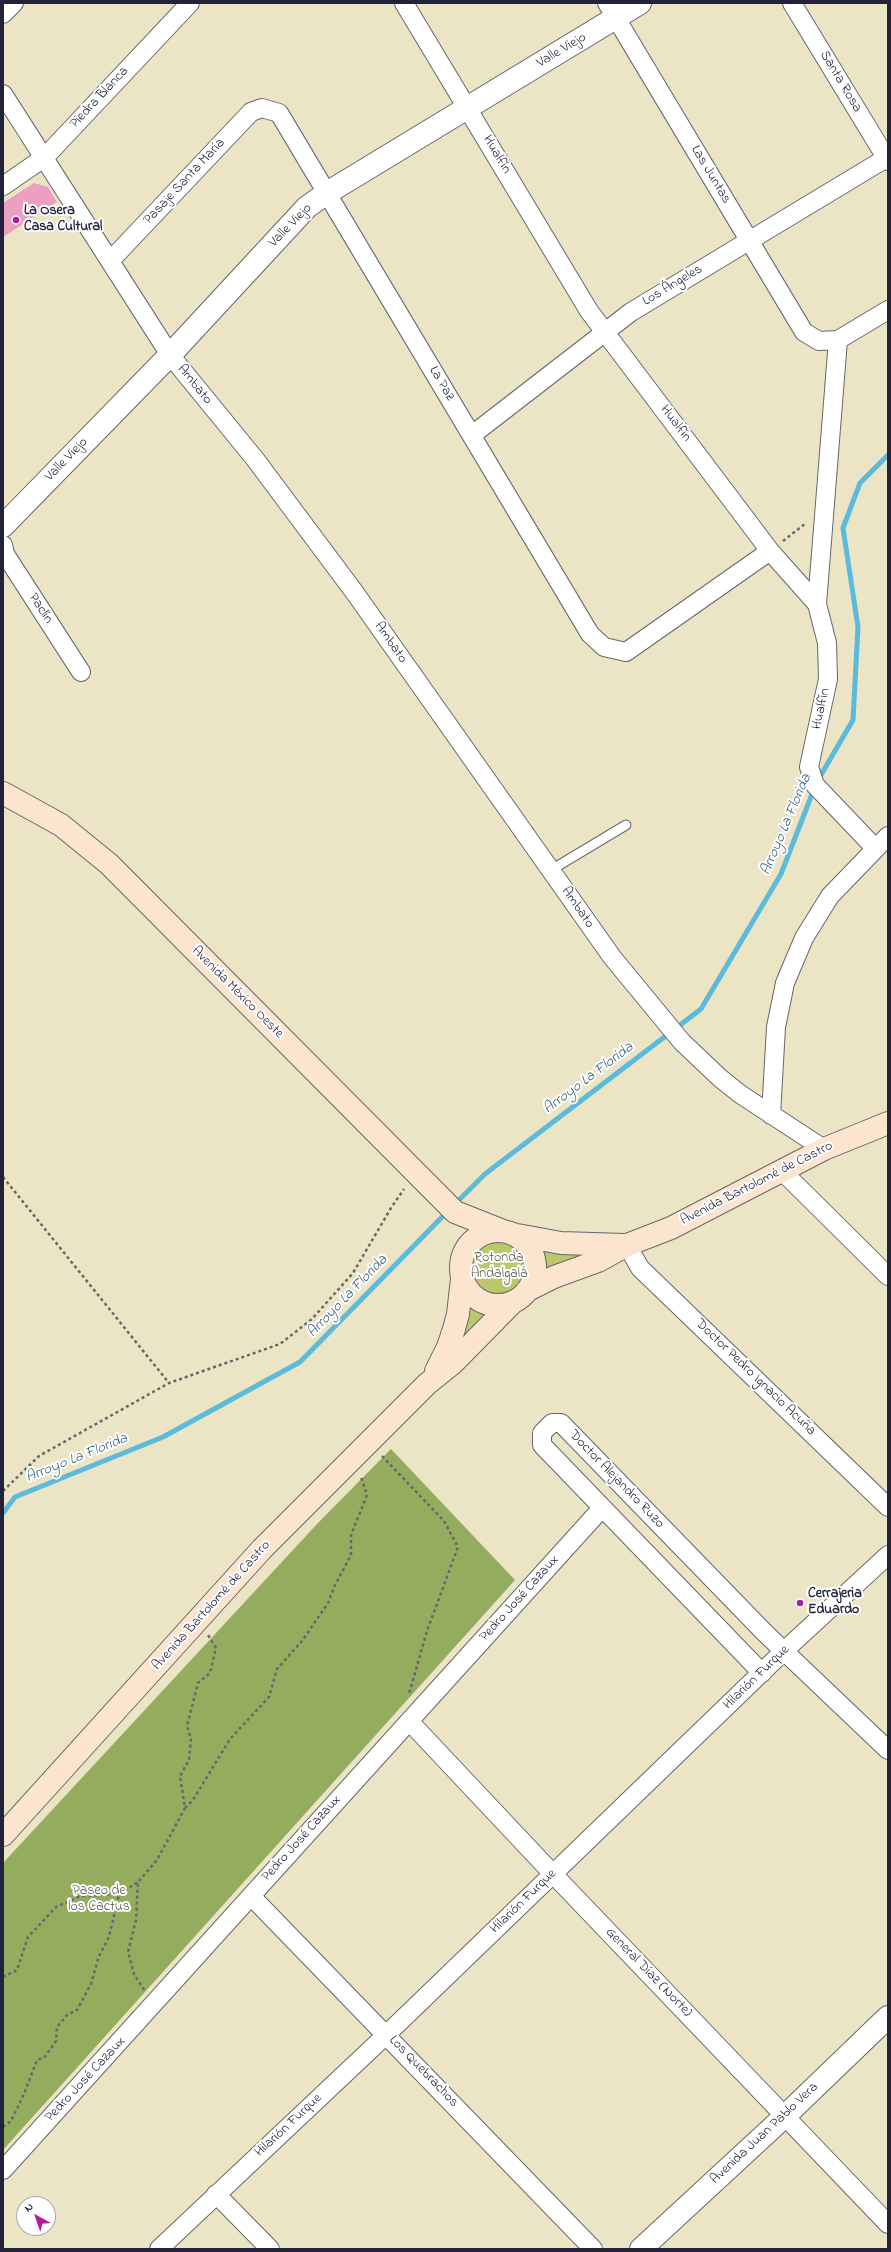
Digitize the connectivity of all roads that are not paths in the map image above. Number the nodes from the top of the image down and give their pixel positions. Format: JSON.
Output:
{"nodes":[{"id":1,"x":14,"y":3,"type":"edge"},
{"id":2,"x":190,"y":3,"type":"edge"},
{"id":3,"x":404,"y":3,"type":"edge"},
{"id":4,"x":640,"y":3,"type":"edge"},
{"id":5,"x":792,"y":3,"type":"edge"},
{"id":6,"x":612,"y":10,"type":"edge"},
{"id":7,"x":3,"y":14,"type":"edge"},
{"id":8,"x":3,"y":94,"type":"edge"},
{"id":9,"x":468,"y":107,"type":"junction"},
{"id":10,"x":262,"y":108,"type":"joint"},
{"id":11,"x":44,"y":157,"type":"junction"},
{"id":12,"x":887,"y":159,"type":"edge"},
{"id":13,"x":3,"y":186,"type":"edge"},
{"id":14,"x":327,"y":193,"type":"junction"},
{"id":15,"x":749,"y":240,"type":"junction"},
{"id":16,"x":110,"y":261,"type":"junction"},
{"id":17,"x":888,"y":310,"type":"edge"},
{"id":18,"x":606,"y":332,"type":"junction"},
{"id":19,"x":838,"y":340,"type":"junction"},
{"id":20,"x":170,"y":355,"type":"junction"},
{"id":21,"x":472,"y":435,"type":"junction"},
{"id":22,"x":3,"y":526,"type":"edge"},
{"id":23,"x":3,"y":545,"type":"edge"},
{"id":24,"x":770,"y":551,"type":"junction"},
{"id":25,"x":817,"y":604,"type":"junction"},
{"id":26,"x":81,"y":672,"type":"dead end"},
{"id":27,"x":3,"y":793,"type":"edge"},
{"id":28,"x":626,"y":824,"type":"dead end"},
{"id":29,"x":888,"y":836,"type":"edge"},
{"id":30,"x":875,"y":848,"type":"junction"},
{"id":31,"x":551,"y":870,"type":"junction"},
{"id":32,"x":771,"y":1115,"type":"junction"},
{"id":33,"x":888,"y":1123,"type":"edge"},
{"id":34,"x":824,"y":1148,"type":"junction"},
{"id":35,"x":782,"y":1171,"type":"junction"},
{"id":36,"x":455,"y":1212,"type":"junction"},
{"id":37,"x":510,"y":1233,"type":"junction"},
{"id":38,"x":627,"y":1245,"type":"junction"},
{"id":39,"x":462,"y":1272,"type":"junction"},
{"id":40,"x":888,"y":1276,"type":"edge"},
{"id":41,"x":520,"y":1296,"type":"junction"},
{"id":42,"x":427,"y":1384,"type":"junction"},
{"id":43,"x":888,"y":1507,"type":"edge"},
{"id":44,"x":602,"y":1508,"type":"junction"},
{"id":45,"x":888,"y":1555,"type":"edge"},
{"id":46,"x":785,"y":1650,"type":"junction"},
{"id":47,"x":762,"y":1673,"type":"junction"},
{"id":48,"x":409,"y":1721,"type":"junction"},
{"id":49,"x":888,"y":1750,"type":"edge"},
{"id":50,"x":3,"y":1835,"type":"edge"},
{"id":51,"x":553,"y":1874,"type":"junction"},
{"id":52,"x":251,"y":1896,"type":"junction"},
{"id":53,"x":888,"y":2017,"type":"edge"},
{"id":54,"x":387,"y":2034,"type":"junction"},
{"id":55,"x":785,"y":2116,"type":"junction"},
{"id":56,"x":3,"y":2170,"type":"edge"},
{"id":57,"x":216,"y":2194,"type":"junction"},
{"id":58,"x":888,"y":2224,"type":"edge"},
{"id":59,"x":159,"y":2249,"type":"edge"},
{"id":60,"x":270,"y":2249,"type":"edge"},
{"id":61,"x":593,"y":2249,"type":"edge"},
{"id":62,"x":641,"y":2249,"type":"edge"}],
"edges":[{"from":1,"to":7,"type":"street"},
{"from":2,"to":11,"type":"street","name":"Piedra Blanca"},
{"from":3,"to":9,"type":"street","name":"Hualfín"},
{"from":4,"to":6,"type":"street","name":"Valle Viejo"},
{"from":5,"to":12,"type":"street","name":"Santa Rosa"},
{"from":6,"to":9,"type":"street","name":"Valle Viejo"},
{"from":6,"to":15,"type":"street","name":"Las Juntas"},
{"from":8,"to":11,"type":"street","name":"Ambato"},
{"from":9,"to":14,"type":"street","name":"Valle Viejo"},
{"from":9,"to":18,"type":"street","name":"Hualfín"},
{"from":10,"to":14,"type":"street","name":"La Paz"},
{"from":10,"to":16,"type":"street","name":"Pasaje Santa María"},
{"from":11,"to":13,"type":"street","name":"Piedra Blanca"},
{"from":11,"to":16,"type":"street","name":"Ambato"},
{"from":12,"to":15,"type":"street","name":"Los Ángeles"},
{"from":14,"to":20,"type":"street","name":"Valle Viejo"},
{"from":14,"to":21,"type":"street","name":"La Paz"},
{"from":15,"to":18,"type":"street","name":"Los Ángeles"},
{"from":15,"to":19,"type":"street","name":"Las Juntas"},
{"from":16,"to":20,"type":"street","name":"Ambato"},
{"from":17,"to":19,"type":"street"},
{"from":18,"to":21,"type":"street","name":"Los Ángeles"},
{"from":18,"to":24,"type":"street","name":"Hualfín"},
{"from":19,"to":25,"type":"street"},
{"from":20,"to":22,"type":"street","name":"Valle Viejo"},
{"from":20,"to":31,"type":"street","name":"Ambato"},
{"from":21,"to":24,"type":"street","name":"La Paz"},
{"from":23,"to":26,"type":"street","name":"Paclín"},
{"from":24,"to":25,"type":"street","name":"Hualfín"},
{"from":25,"to":30,"type":"street","name":"Hualfín"},
{"from":27,"to":36,"type":"main road","name":"Avenida México Oeste"},
{"from":28,"to":31,"type":"lane"},
{"from":29,"to":30,"type":"street"},
{"from":30,"to":32,"type":"street"},
{"from":31,"to":32,"type":"street","name":"Ambato"},
{"from":32,"to":34,"type":"street","name":"Ambato"},
{"from":33,"to":34,"type":"main road","name":"Avenida Bartolomé de Castro"},
{"from":34,"to":35,"type":"main road","name":"Avenida Bartolomé de Castro"},
{"from":35,"to":38,"type":"main road","name":"Avenida Bartolomé de Castro"},
{"from":35,"to":40,"type":"street"},
{"from":36,"to":37,"type":"main road","name":"Avenida México Oeste"},
{"from":36,"to":39,"type":"main road"},
{"from":37,"to":38,"type":"main road","name":"Avenida Bartolomé de Castro"},
{"from":37,"to":39,"type":"main road"},
{"from":37,"to":41,"type":"main road"},
{"from":38,"to":41,"type":"main road","name":"Avenida Bartolomé de Castro"},
{"from":38,"to":43,"type":"street","name":"Doctor Pedro Ignacio Acuña"},
{"from":39,"to":41,"type":"main road"},
{"from":39,"to":42,"type":"main road","name":"Avenida Bartolomé de Castro"},
{"from":41,"to":42,"type":"main road","name":"Avenida Bartolomé de Castro"},
{"from":42,"to":50,"type":"main road","name":"Avenida Bartolomé de Castro"},
{"from":44,"to":46,"type":"street","name":"Doctor Alejandro Ruzo"},
{"from":44,"to":47,"type":"street","name":"Doctor Alejandro Ruzo"},
{"from":44,"to":48,"type":"street","name":"Pedro José Cazaux"},
{"from":45,"to":46,"type":"street","name":"Hilarión Furque"},
{"from":46,"to":47,"type":"street","name":"Hilarión Furque"},
{"from":46,"to":49,"type":"street","name":"Doctor Alejandro Ruzo"},
{"from":47,"to":51,"type":"street","name":"Hilarión Furque"},
{"from":48,"to":51,"type":"street","name":"General Díaz (Norte)"},
{"from":48,"to":52,"type":"street","name":"Pedro José Cazaux"},
{"from":51,"to":54,"type":"street","name":"Hilarión Furque"},
{"from":51,"to":55,"type":"street","name":"General Díaz (Norte)"},
{"from":52,"to":54,"type":"street","name":"Los Quebrachos"},
{"from":52,"to":56,"type":"street","name":"Pedro José Cazaux"},
{"from":53,"to":55,"type":"street","name":"Avenida Juan Pablo Vera"},
{"from":54,"to":57,"type":"street","name":"Hilarión Furque"},
{"from":54,"to":61,"type":"street","name":"Los Quebrachos"},
{"from":55,"to":58,"type":"street","name":"General Díaz (Norte)"},
{"from":55,"to":62,"type":"street","name":"Avenida Juan Pablo Vera"},
{"from":57,"to":59,"type":"street","name":"Hilarión Furque"},
{"from":57,"to":60,"type":"street"}]}
